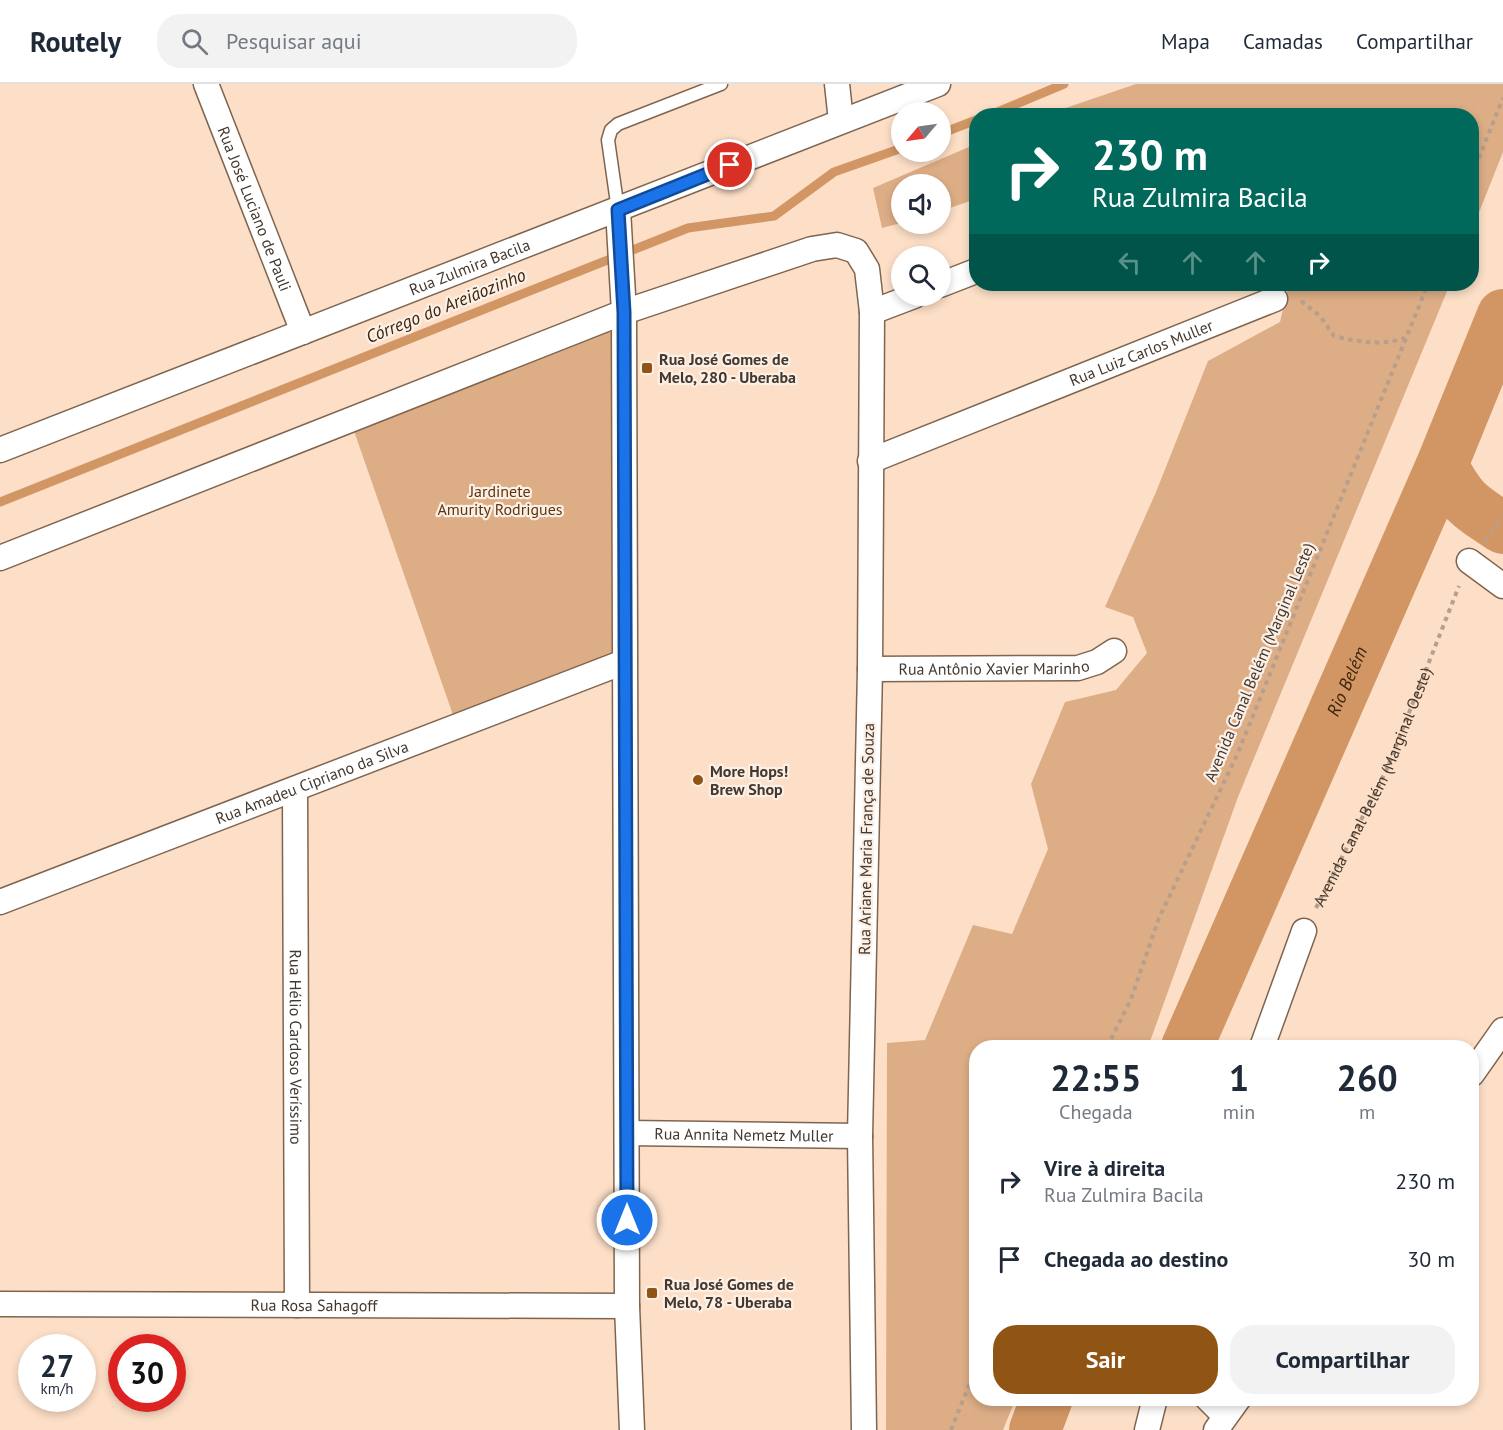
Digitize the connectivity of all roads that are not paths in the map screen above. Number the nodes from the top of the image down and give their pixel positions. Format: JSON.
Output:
{"nodes":[{"id":1,"x":206,"y":84,"type":"edge"},
{"id":2,"x":721,"y":84,"type":"edge"},
{"id":3,"x":837,"y":84,"type":"edge"},
{"id":4,"x":938,"y":84,"type":"edge"},
{"id":5,"x":841,"y":121,"type":"junction"},
{"id":6,"x":618,"y":210,"type":"junction"},
{"id":7,"x":969,"y":274,"type":"edge"},
{"id":8,"x":951,"y":281,"type":"edge"},
{"id":9,"x":1275,"y":299,"type":"road end"},
{"id":10,"x":891,"y":305,"type":"edge"},
{"id":11,"x":624,"y":312,"type":"junction"},
{"id":12,"x":872,"y":312,"type":"junction"},
{"id":13,"x":303,"y":332,"type":"junction"},
{"id":14,"x":0,"y":450,"type":"edge"},
{"id":15,"x":870,"y":461,"type":"junction"},
{"id":16,"x":0,"y":558,"type":"edge"},
{"id":17,"x":1469,"y":561,"type":"road end"},
{"id":18,"x":1503,"y":586,"type":"edge"},
{"id":19,"x":1113,"y":651,"type":"dead end"},
{"id":20,"x":624,"y":662,"type":"junction"},
{"id":21,"x":870,"y":669,"type":"junction"},
{"id":22,"x":295,"y":789,"type":"junction"},
{"id":23,"x":0,"y":902,"type":"edge"},
{"id":24,"x":1304,"y":931,"type":"road end"},
{"id":25,"x":1503,"y":1030,"type":"edge"},
{"id":26,"x":1265,"y":1040,"type":"edge"},
{"id":27,"x":1479,"y":1064,"type":"edge"},
{"id":28,"x":627,"y":1134,"type":"junction"},
{"id":29,"x":860,"y":1136,"type":"junction"},
{"id":30,"x":0,"y":1304,"type":"edge"},
{"id":31,"x":297,"y":1305,"type":"junction"},
{"id":32,"x":627,"y":1305,"type":"junction"},
{"id":33,"x":1153,"y":1406,"type":"edge"},
{"id":34,"x":632,"y":1430,"type":"edge"},
{"id":35,"x":864,"y":1430,"type":"edge"},
{"id":36,"x":1147,"y":1430,"type":"edge"}],
"edges":[{"from":1,"to":13,"type":"street","name":"Rua José Luciano de Pauli"},
{"from":2,"to":6,"type":"lane"},
{"from":3,"to":5,"type":"street"},
{"from":4,"to":5,"type":"street","name":"Rua Zulmira Bacila"},
{"from":5,"to":6,"type":"street","name":"Rua Zulmira Bacila"},
{"from":6,"to":11,"type":"street"},
{"from":6,"to":13,"type":"street","name":"Rua Zulmira Bacila"},
{"from":7,"to":8,"type":"street"},
{"from":9,"to":15,"type":"street","name":"Rua Luiz Carlos Muller"},
{"from":10,"to":12,"type":"street"},
{"from":11,"to":12,"type":"street","name":"Rua Ariane Maria França de Souza"},
{"from":11,"to":16,"type":"street"},
{"from":11,"to":20,"type":"street"},
{"from":12,"to":15,"type":"street","name":"Rua Ariane Maria França de Souza"},
{"from":13,"to":14,"type":"street","name":"Rua Zulmira Bacila"},
{"from":15,"to":21,"type":"street","name":"Rua Ariane Maria França de Souza"},
{"from":17,"to":18,"type":"street"},
{"from":19,"to":21,"type":"street","name":"Rua Antônio Xavier Marinho"},
{"from":20,"to":22,"type":"street","name":"Rua Amadeu Cipriano da Silva"},
{"from":20,"to":28,"type":"street"},
{"from":21,"to":29,"type":"street","name":"Rua Ariane Maria França de Souza"},
{"from":22,"to":23,"type":"street","name":"Rua Amadeu Cipriano da Silva"},
{"from":22,"to":31,"type":"street","name":"Rua Hélio Cardoso Veríssimo"},
{"from":24,"to":26,"type":"street"},
{"from":25,"to":27,"type":"street"},
{"from":28,"to":29,"type":"street","name":"Rua Annita Nemetz Muller"},
{"from":28,"to":32,"type":"street"},
{"from":29,"to":35,"type":"street","name":"Rua Ariane Maria França de Souza"},
{"from":30,"to":31,"type":"street","name":"Rua Rosa Sahagoff"},
{"from":31,"to":32,"type":"street","name":"Rua Rosa Sahagoff"},
{"from":32,"to":34,"type":"street"},
{"from":33,"to":36,"type":"street"}]}
